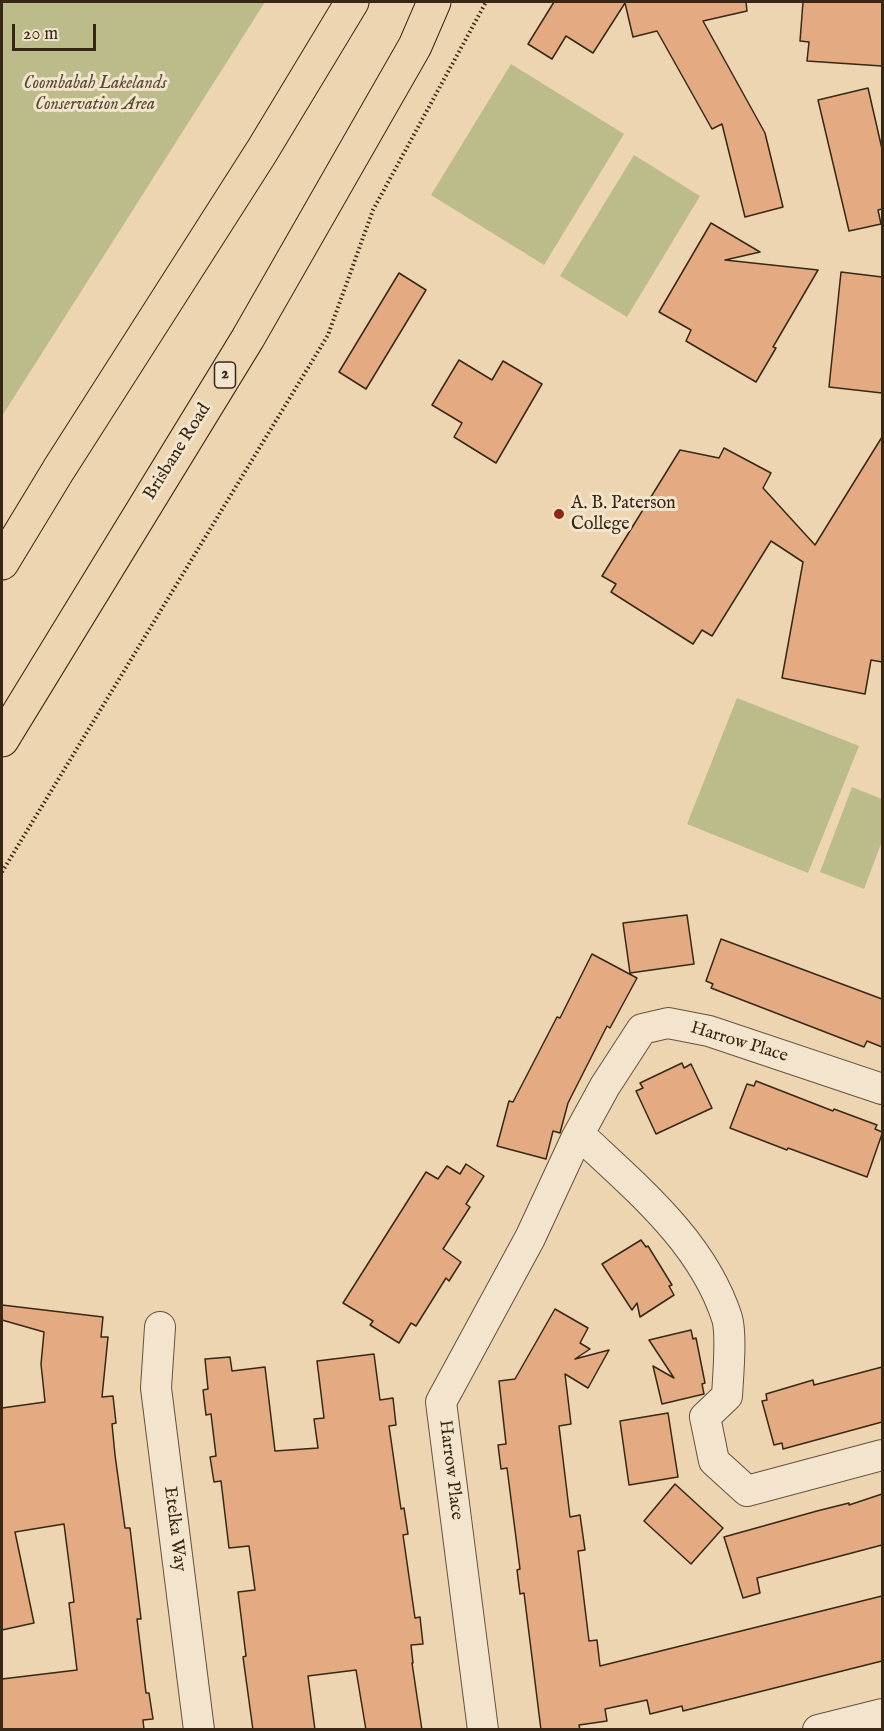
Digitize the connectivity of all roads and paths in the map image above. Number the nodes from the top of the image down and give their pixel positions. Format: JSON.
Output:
{"nodes":[{"id":1,"x":352,"y":2,"type":"edge"},
{"id":2,"x":434,"y":2,"type":"edge"},
{"id":3,"x":486,"y":2,"type":"edge"},
{"id":4,"x":2,"y":563,"type":"edge"},
{"id":5,"x":2,"y":740,"type":"edge"},
{"id":6,"x":2,"y":872,"type":"edge"},
{"id":7,"x":882,"y":1089,"type":"edge"},
{"id":8,"x":579,"y":1134,"type":"junction"},
{"id":9,"x":160,"y":1328,"type":"dead end"},
{"id":10,"x":882,"y":1455,"type":"edge"},
{"id":11,"x":882,"y":1714,"type":"edge"},
{"id":12,"x":199,"y":1730,"type":"edge"},
{"id":13,"x":483,"y":1730,"type":"edge"},
{"id":14,"x":818,"y":1730,"type":"edge"}],
"edges":[{"from":1,"to":4,"type":"highway"},
{"from":2,"to":5,"type":"highway","name":"Brisbane Road","number":"2"},
{"from":3,"to":6,"type":"path"},
{"from":7,"to":8,"type":"street","name":"Harrow Place"},
{"from":8,"to":10,"type":"street"},
{"from":8,"to":13,"type":"street","name":"Harrow Place"},
{"from":9,"to":12,"type":"street","name":"Etelka Way"},
{"from":11,"to":14,"type":"street"}]}
